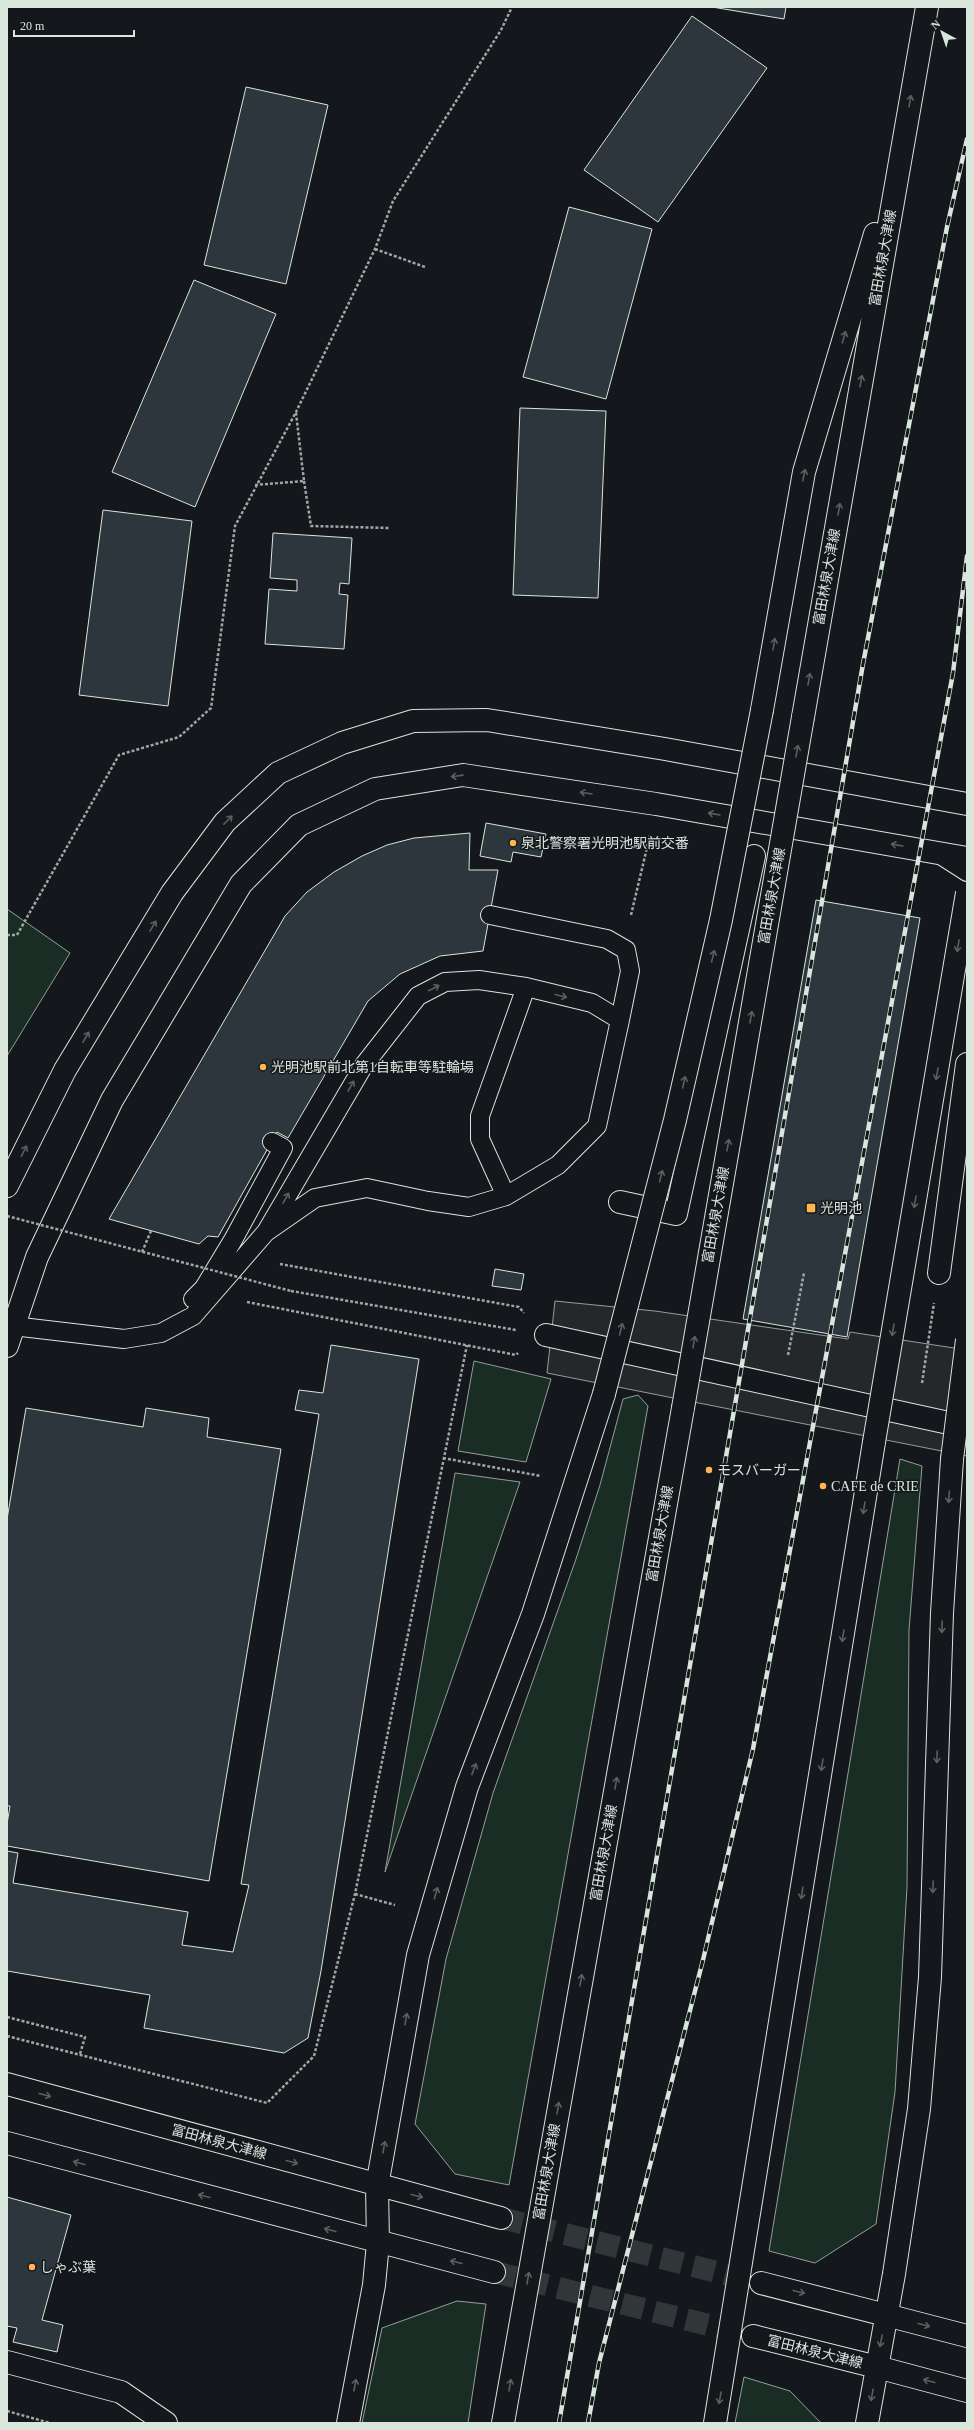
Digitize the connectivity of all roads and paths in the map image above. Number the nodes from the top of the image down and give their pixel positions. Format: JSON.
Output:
{"nodes":[{"id":1,"x":512,"y":7,"type":"edge"},
{"id":2,"x":927,"y":7,"type":"edge"},
{"id":3,"x":904,"y":132,"type":"junction"},
{"id":4,"x":374,"y":249,"type":"junction"},
{"id":5,"x":425,"y":267,"type":"dead end"},
{"id":6,"x":296,"y":412,"type":"junction"},
{"id":7,"x":304,"y":481,"type":"junction"},
{"id":8,"x":255,"y":485,"type":"junction"},
{"id":9,"x":390,"y":528,"type":"dead end"},
{"id":10,"x":967,"y":804,"type":"edge"},
{"id":11,"x":650,"y":835,"type":"dead end"},
{"id":12,"x":936,"y":852,"type":"junction"},
{"id":13,"x":754,"y":856,"type":"dead end"},
{"id":14,"x":967,"y":858,"type":"edge"},
{"id":15,"x":967,"y":872,"type":"edge"},
{"id":16,"x":967,"y":893,"type":"edge"},
{"id":17,"x":490,"y":915,"type":"dead end"},
{"id":18,"x":631,"y":915,"type":"dead end"},
{"id":19,"x":7,"y":935,"type":"edge"},
{"id":20,"x":526,"y":987,"type":"junction"},
{"id":21,"x":620,"y":1020,"type":"junction"},
{"id":22,"x":967,"y":1064,"type":"edge"},
{"id":23,"x":272,"y":1142,"type":"dead end"},
{"id":24,"x":7,"y":1186,"type":"edge"},
{"id":25,"x":506,"y":1196,"type":"junction"},
{"id":26,"x":620,"y":1202,"type":"dead end"},
{"id":27,"x":7,"y":1216,"type":"edge"},
{"id":28,"x":151,"y":1231,"type":"dead end"},
{"id":29,"x":266,"y":1232,"type":"junction"},
{"id":30,"x":142,"y":1252,"type":"junction"},
{"id":31,"x":277,"y":1263,"type":"dead end"},
{"id":32,"x":804,"y":1273,"type":"dead end"},
{"id":33,"x":939,"y":1273,"type":"joint"},
{"id":34,"x":246,"y":1302,"type":"dead end"},
{"id":35,"x":10,"y":1326,"type":"edge"},
{"id":36,"x":161,"y":1333,"type":"junction"},
{"id":37,"x":546,"y":1335,"type":"junction"},
{"id":38,"x":967,"y":1340,"type":"edge"},
{"id":39,"x":467,"y":1345,"type":"junction"},
{"id":40,"x":7,"y":1346,"type":"edge"},
{"id":41,"x":782,"y":1387,"type":"junction"},
{"id":42,"x":917,"y":1416,"type":"junction"},
{"id":43,"x":967,"y":1427,"type":"edge"},
{"id":44,"x":443,"y":1458,"type":"junction"},
{"id":45,"x":541,"y":1476,"type":"dead end"},
{"id":46,"x":355,"y":1894,"type":"junction"},
{"id":47,"x":395,"y":1905,"type":"dead end"},
{"id":48,"x":7,"y":2017,"type":"edge"},
{"id":49,"x":7,"y":2036,"type":"edge"},
{"id":50,"x":80,"y":2054,"type":"junction"},
{"id":51,"x":7,"y":2084,"type":"edge"},
{"id":52,"x":7,"y":2144,"type":"edge"},
{"id":53,"x":377,"y":2186,"type":"junction"},
{"id":54,"x":501,"y":2218,"type":"tunnel mouth"},
{"id":55,"x":378,"y":2243,"type":"junction"},
{"id":56,"x":494,"y":2272,"type":"tunnel mouth"},
{"id":57,"x":761,"y":2283,"type":"tunnel mouth"},
{"id":58,"x":886,"y":2315,"type":"junction"},
{"id":59,"x":753,"y":2336,"type":"tunnel mouth"},
{"id":60,"x":967,"y":2336,"type":"edge"},
{"id":61,"x":7,"y":2362,"type":"edge"},
{"id":62,"x":876,"y":2367,"type":"junction"},
{"id":63,"x":967,"y":2391,"type":"edge"},
{"id":64,"x":7,"y":2411,"type":"edge"},
{"id":65,"x":50,"y":2423,"type":"edge"},
{"id":66,"x":166,"y":2423,"type":"edge"},
{"id":67,"x":348,"y":2423,"type":"edge"},
{"id":68,"x":503,"y":2423,"type":"edge"},
{"id":69,"x":715,"y":2423,"type":"edge"},
{"id":70,"x":867,"y":2423,"type":"edge"}],
"edges":[{"from":1,"to":4,"type":"path"},
{"from":3,"to":2,"type":"main road","name":"富田林泉大津線","one_way":true},
{"from":53,"to":3,"type":"main road","one_way":true,"bridge":true},
{"from":68,"to":3,"type":"main road","name":"富田林泉大津線","one_way":true,"bridge":true},
{"from":4,"to":5,"type":"path"},
{"from":4,"to":6,"type":"path"},
{"from":6,"to":7,"type":"path"},
{"from":6,"to":8,"type":"path"},
{"from":7,"to":8,"type":"path"},
{"from":7,"to":9,"type":"path"},
{"from":8,"to":19,"type":"path"},
{"from":24,"to":10,"type":"main road","one_way":true},
{"from":11,"to":18,"type":"path"},
{"from":12,"to":14,"type":"main road"},
{"from":12,"to":15,"type":"lane"},
{"from":12,"to":35,"type":"main road","one_way":true},
{"from":13,"to":26,"type":"main road"},
{"from":16,"to":69,"type":"main road","one_way":true,"bridge":true},
{"from":17,"to":21,"type":"lane"},
{"from":20,"to":21,"type":"lane","one_way":true},
{"from":20,"to":25,"type":"lane"},
{"from":29,"to":20,"type":"lane","one_way":true},
{"from":21,"to":25,"type":"lane"},
{"from":22,"to":33,"type":"main road"},
{"from":23,"to":36,"type":"lane"},
{"from":25,"to":29,"type":"lane"},
{"from":27,"to":30,"type":"path","bridge":true},
{"from":28,"to":30,"type":"path"},
{"from":29,"to":36,"type":"lane"},
{"from":30,"to":37,"type":"path","bridge":true},
{"from":31,"to":37,"type":"path"},
{"from":32,"to":41,"type":"path"},
{"from":33,"to":42,"type":"path"},
{"from":34,"to":39,"type":"path"},
{"from":35,"to":36,"type":"lane"},
{"from":35,"to":40,"type":"main road"},
{"from":37,"to":39,"type":"path"},
{"from":37,"to":41,"type":"main road"},
{"from":38,"to":58,"type":"main road","one_way":true,"bridge":true},
{"from":39,"to":44,"type":"path"},
{"from":41,"to":42,"type":"main road"},
{"from":42,"to":43,"type":"main road"},
{"from":44,"to":45,"type":"path"},
{"from":44,"to":46,"type":"path"},
{"from":46,"to":47,"type":"path"},
{"from":46,"to":50,"type":"path"},
{"from":48,"to":50,"type":"path"},
{"from":49,"to":50,"type":"path"},
{"from":51,"to":53,"type":"main road","name":"富田林泉大津線","one_way":true},
{"from":55,"to":52,"type":"main road","one_way":true},
{"from":53,"to":54,"type":"main road","name":"富田林泉大津線","one_way":true},
{"from":53,"to":55,"type":"main road"},
{"from":56,"to":55,"type":"main road","one_way":true},
{"from":67,"to":55,"type":"main road","one_way":true},
{"from":57,"to":58,"type":"main road","one_way":true},
{"from":58,"to":60,"type":"main road","one_way":true},
{"from":58,"to":62,"type":"main road","one_way":true},
{"from":59,"to":62,"type":"main road","name":"富田林泉大津線"},
{"from":61,"to":66,"type":"main road"},
{"from":63,"to":62,"type":"main road","name":"富田林泉大津線","one_way":true},
{"from":62,"to":70,"type":"main road","one_way":true},
{"from":64,"to":65,"type":"path"}]}
